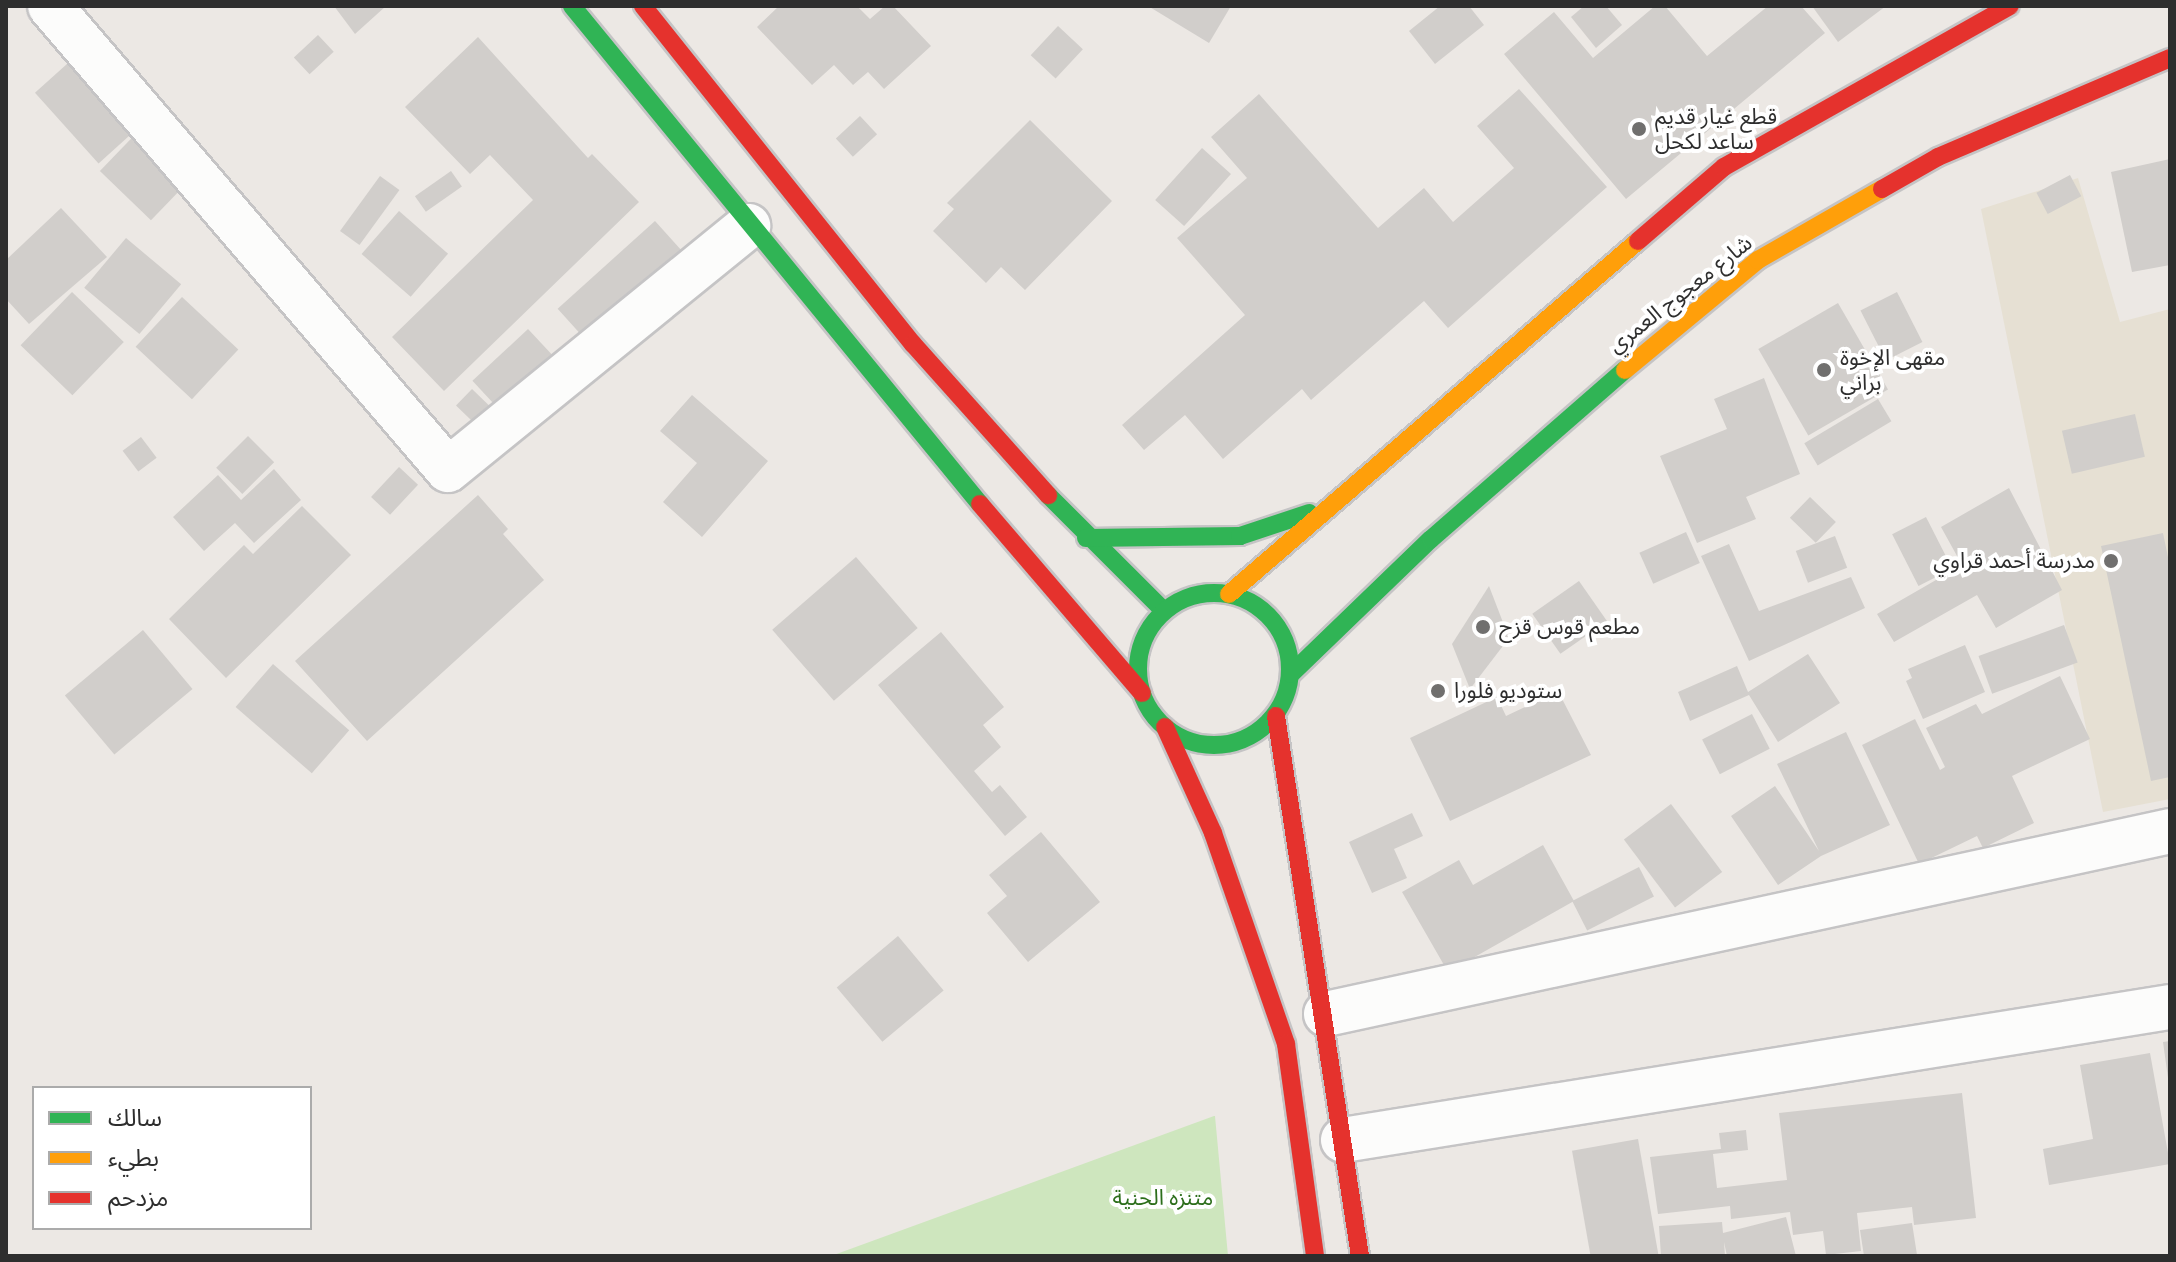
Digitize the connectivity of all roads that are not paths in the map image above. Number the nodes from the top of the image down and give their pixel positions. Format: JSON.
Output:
{"nodes":[{"id":1,"x":50,"y":6,"type":"edge"},
{"id":2,"x":572,"y":6,"type":"edge"},
{"id":3,"x":643,"y":6,"type":"edge"},
{"id":4,"x":2010,"y":6,"type":"edge"},
{"id":5,"x":2170,"y":58,"type":"edge"},
{"id":6,"x":748,"y":226,"type":"junction"},
{"id":7,"x":1326,"y":507,"type":"junction"},
{"id":8,"x":1086,"y":538,"type":"junction"},
{"id":9,"x":1229,"y":594,"type":"junction"},
{"id":10,"x":1164,"y":611,"type":"junction"},
{"id":11,"x":1291,"y":674,"type":"junction"},
{"id":12,"x":1142,"y":693,"type":"junction"},
{"id":13,"x":1276,"y":716,"type":"junction"},
{"id":14,"x":1165,"y":727,"type":"junction"},
{"id":15,"x":2170,"y":831,"type":"edge"},
{"id":16,"x":2170,"y":1007,"type":"edge"},
{"id":17,"x":1326,"y":1014,"type":"junction"},
{"id":18,"x":1343,"y":1140,"type":"junction"},
{"id":19,"x":1315,"y":1256,"type":"edge"},
{"id":20,"x":1360,"y":1256,"type":"edge"}],
"edges":[{"from":1,"to":6,"type":"street"},
{"from":2,"to":6,"type":"main road"},
{"from":3,"to":8,"type":"main road"},
{"from":4,"to":7,"type":"main road"},
{"from":5,"to":11,"type":"main road","name":"شارع معجوج العمري"},
{"from":6,"to":12,"type":"main road"},
{"from":7,"to":8,"type":"main road"},
{"from":7,"to":9,"type":"main road"},
{"from":8,"to":10,"type":"main road"},
{"from":9,"to":10,"type":"main road"},
{"from":9,"to":11,"type":"main road"},
{"from":10,"to":12,"type":"main road"},
{"from":11,"to":13,"type":"main road"},
{"from":12,"to":14,"type":"main road"},
{"from":13,"to":14,"type":"main road"},
{"from":13,"to":17,"type":"main road"},
{"from":14,"to":19,"type":"main road"},
{"from":15,"to":17,"type":"street"},
{"from":16,"to":18,"type":"street"},
{"from":17,"to":18,"type":"main road"},
{"from":18,"to":20,"type":"main road"}]}
